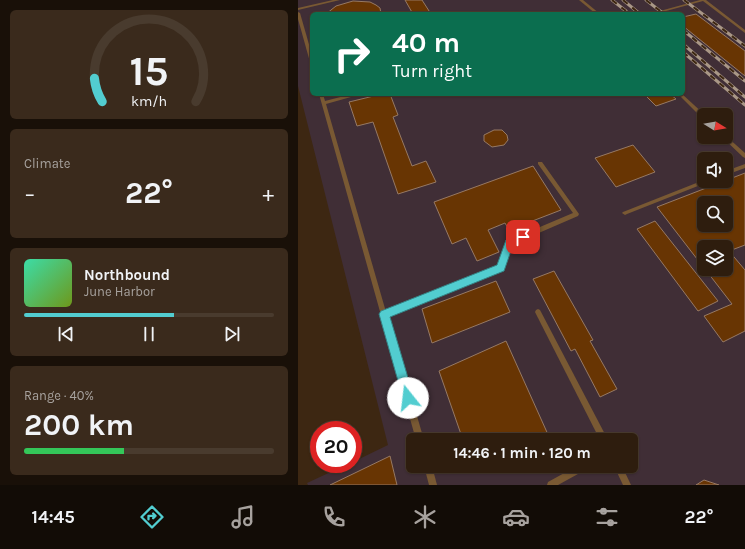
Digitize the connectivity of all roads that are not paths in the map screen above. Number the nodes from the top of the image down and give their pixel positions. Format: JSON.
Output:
{"nodes":[{"id":1,"x":338,"y":0,"type":"edge"},
{"id":2,"x":581,"y":0,"type":"edge"},
{"id":3,"x":703,"y":0,"type":"edge"},
{"id":4,"x":298,"y":9,"type":"edge"},
{"id":5,"x":596,"y":12,"type":"edge"},
{"id":6,"x":658,"y":12,"type":"edge"},
{"id":7,"x":298,"y":13,"type":"edge"},
{"id":8,"x":745,"y":32,"type":"edge"},
{"id":9,"x":310,"y":55,"type":"edge"},
{"id":10,"x":322,"y":96,"type":"edge"},
{"id":11,"x":350,"y":96,"type":"edge"},
{"id":12,"x":682,"y":96,"type":"edge"},
{"id":13,"x":324,"y":103,"type":"junction"},
{"id":14,"x":697,"y":110,"type":"edge"},
{"id":15,"x":732,"y":144,"type":"edge"},
{"id":16,"x":745,"y":156,"type":"edge"},
{"id":17,"x":540,"y":163,"type":"dead end"},
{"id":18,"x":745,"y":166,"type":"edge"},
{"id":19,"x":733,"y":170,"type":"edge"},
{"id":20,"x":697,"y":184,"type":"edge"},
{"id":21,"x":625,"y":212,"type":"dead end"},
{"id":22,"x":538,"y":312,"type":"dead end"},
{"id":23,"x":384,"y":314,"type":"junction"},
{"id":24,"x":418,"y":433,"type":"edge"},
{"id":25,"x":600,"y":433,"type":"edge"},
{"id":26,"x":430,"y":473,"type":"edge"},
{"id":27,"x":572,"y":473,"type":"edge"},
{"id":28,"x":621,"y":473,"type":"edge"},
{"id":29,"x":433,"y":485,"type":"edge"},
{"id":30,"x":551,"y":485,"type":"edge"},
{"id":31,"x":627,"y":485,"type":"edge"}],
"edges":[{"from":1,"to":4,"type":"lane"},
{"from":2,"to":5,"type":"lane"},
{"from":3,"to":6,"type":"lane"},
{"from":3,"to":8,"type":"lane"},
{"from":7,"to":9,"type":"lane"},
{"from":10,"to":13,"type":"lane"},
{"from":11,"to":13,"type":"lane"},
{"from":12,"to":14,"type":"lane"},
{"from":13,"to":23,"type":"lane"},
{"from":15,"to":16,"type":"lane"},
{"from":17,"to":23,"type":"lane"},
{"from":18,"to":19,"type":"lane"},
{"from":20,"to":21,"type":"lane"},
{"from":22,"to":25,"type":"lane"},
{"from":23,"to":24,"type":"lane"},
{"from":26,"to":29,"type":"lane"},
{"from":27,"to":30,"type":"lane"},
{"from":28,"to":31,"type":"lane"}]}
